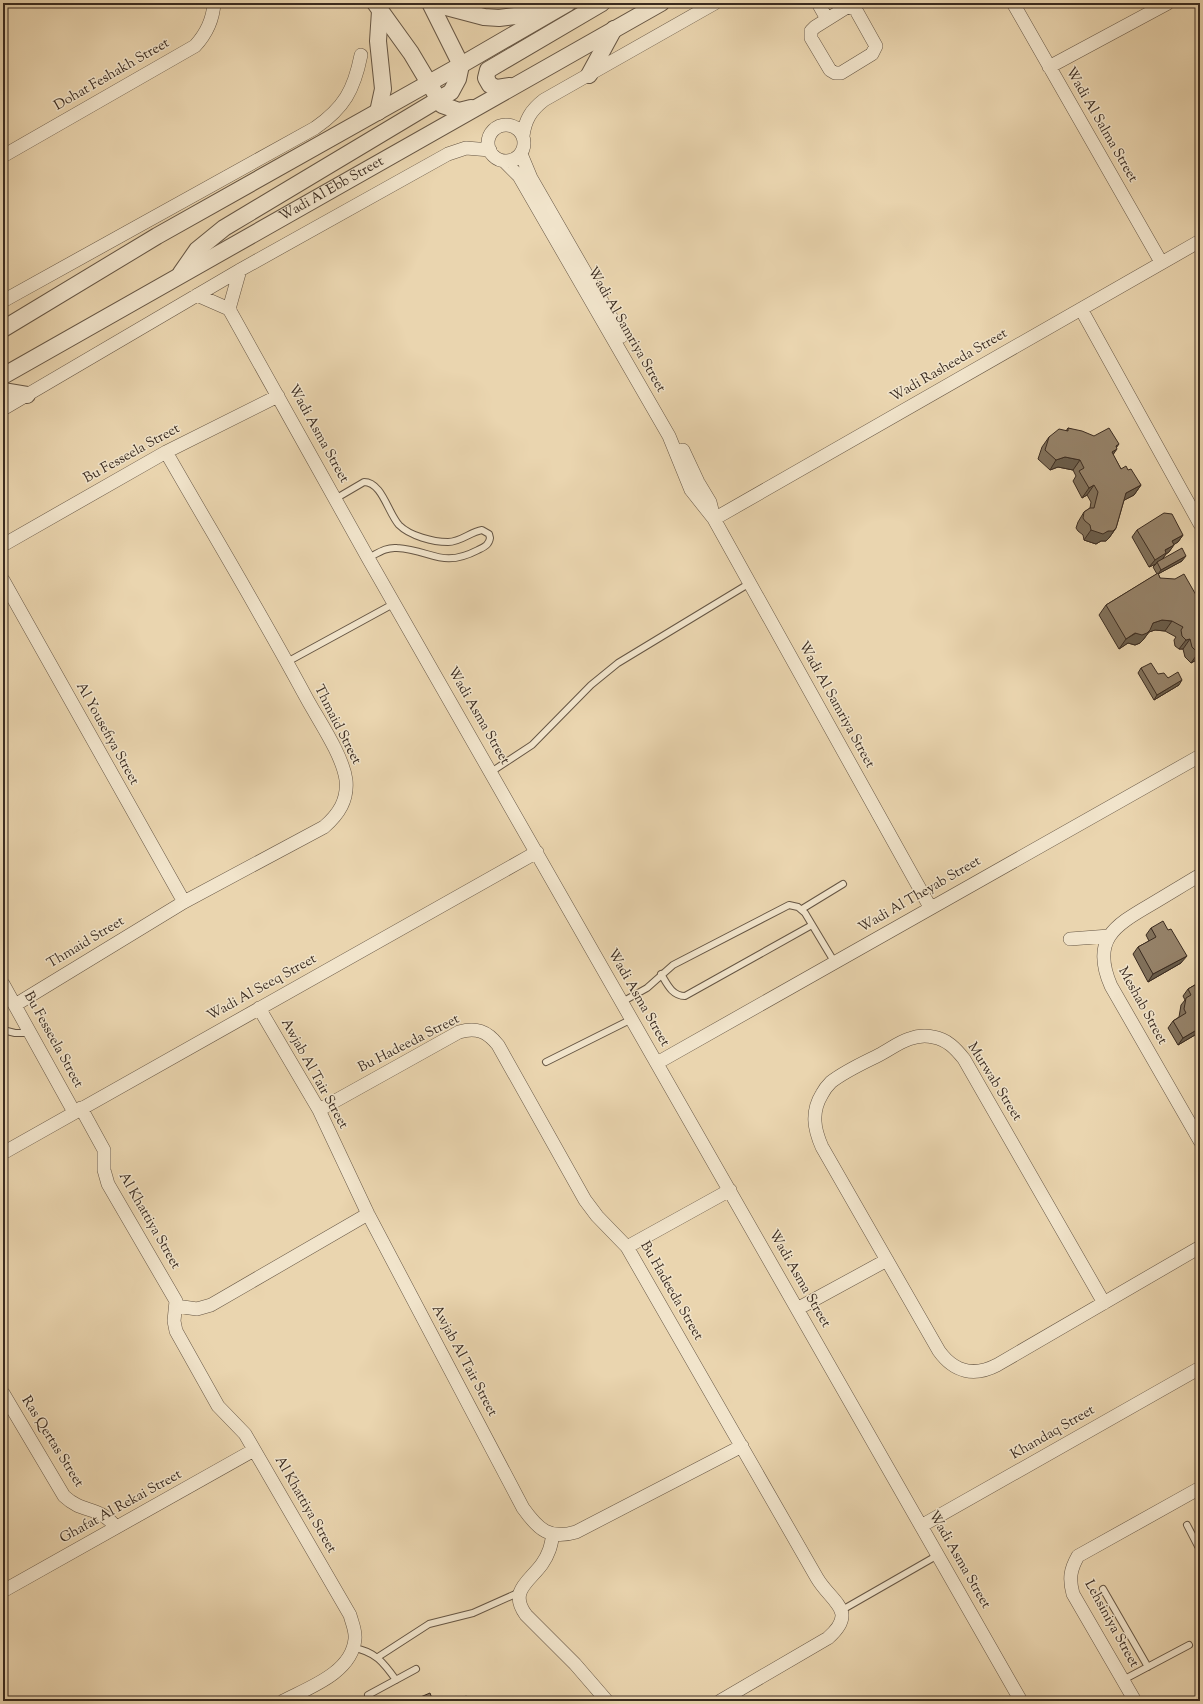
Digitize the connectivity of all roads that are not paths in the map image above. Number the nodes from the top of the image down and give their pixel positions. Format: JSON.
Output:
{"nodes":[{"id":1,"x":214,"y":3,"type":"edge"},
{"id":2,"x":430,"y":3,"type":"edge"},
{"id":3,"x":568,"y":3,"type":"edge"},
{"id":4,"x":602,"y":3,"type":"edge"},
{"id":5,"x":661,"y":3,"type":"edge"},
{"id":6,"x":715,"y":3,"type":"edge"},
{"id":7,"x":818,"y":3,"type":"edge"},
{"id":8,"x":1013,"y":3,"type":"edge"},
{"id":9,"x":1168,"y":3,"type":"edge"},
{"id":10,"x":377,"y":7,"type":"edge"},
{"id":11,"x":554,"y":11,"type":"junction"},
{"id":12,"x":827,"y":19,"type":"junction"},
{"id":13,"x":614,"y":29,"type":"junction"},
{"id":14,"x":361,"y":55,"type":"dead end"},
{"id":15,"x":461,"y":65,"type":"junction"},
{"id":16,"x":1049,"y":67,"type":"junction"},
{"id":17,"x":589,"y":74,"type":"junction"},
{"id":18,"x":428,"y":83,"type":"junction"},
{"id":19,"x":513,"y":86,"type":"junction"},
{"id":20,"x":439,"y":100,"type":"junction"},
{"id":21,"x":474,"y":108,"type":"junction"},
{"id":22,"x":378,"y":112,"type":"junction"},
{"id":23,"x":523,"y":136,"type":"junction"},
{"id":24,"x":490,"y":150,"type":"junction"},
{"id":25,"x":521,"y":154,"type":"junction"},
{"id":26,"x":3,"y":156,"type":"edge"},
{"id":27,"x":504,"y":161,"type":"junction"},
{"id":28,"x":1200,"y":241,"type":"edge"},
{"id":29,"x":1161,"y":262,"type":"junction"},
{"id":30,"x":240,"y":270,"type":"junction"},
{"id":31,"x":180,"y":276,"type":"junction"},
{"id":32,"x":197,"y":295,"type":"junction"},
{"id":33,"x":3,"y":301,"type":"edge"},
{"id":34,"x":229,"y":309,"type":"junction"},
{"id":35,"x":1081,"y":309,"type":"junction"},
{"id":36,"x":3,"y":329,"type":"edge"},
{"id":37,"x":3,"y":376,"type":"edge"},
{"id":38,"x":3,"y":391,"type":"edge"},
{"id":39,"x":27,"y":395,"type":"junction"},
{"id":40,"x":278,"y":396,"type":"junction"},
{"id":41,"x":3,"y":409,"type":"edge"},
{"id":42,"x":166,"y":452,"type":"junction"},
{"id":43,"x":335,"y":499,"type":"junction"},
{"id":44,"x":714,"y":519,"type":"junction"},
{"id":45,"x":1200,"y":524,"type":"edge"},
{"id":46,"x":3,"y":545,"type":"edge"},
{"id":47,"x":368,"y":558,"type":"junction"},
{"id":48,"x":3,"y":580,"type":"edge"},
{"id":49,"x":750,"y":583,"type":"junction"},
{"id":50,"x":396,"y":603,"type":"junction"},
{"id":51,"x":287,"y":662,"type":"junction"},
{"id":52,"x":1200,"y":756,"type":"edge"},
{"id":53,"x":491,"y":772,"type":"junction"},
{"id":54,"x":537,"y":852,"type":"junction"},
{"id":55,"x":1200,"y":875,"type":"edge"},
{"id":56,"x":844,"y":884,"type":"dead end"},
{"id":57,"x":184,"y":902,"type":"junction"},
{"id":58,"x":930,"y":907,"type":"junction"},
{"id":59,"x":802,"y":909,"type":"junction"},
{"id":60,"x":812,"y":925,"type":"junction"},
{"id":61,"x":1109,"y":936,"type":"junction"},
{"id":62,"x":1070,"y":939,"type":"dead end"},
{"id":63,"x":835,"y":963,"type":"junction"},
{"id":64,"x":661,"y":974,"type":"junction"},
{"id":65,"x":3,"y":984,"type":"edge"},
{"id":66,"x":622,"y":1002,"type":"junction"},
{"id":67,"x":14,"y":1005,"type":"junction"},
{"id":68,"x":259,"y":1008,"type":"junction"},
{"id":69,"x":632,"y":1019,"type":"junction"},
{"id":70,"x":3,"y":1030,"type":"edge"},
{"id":71,"x":30,"y":1033,"type":"junction"},
{"id":72,"x":546,"y":1062,"type":"dead end"},
{"id":73,"x":657,"y":1063,"type":"junction"},
{"id":74,"x":78,"y":1110,"type":"junction"},
{"id":75,"x":319,"y":1110,"type":"junction"},
{"id":76,"x":1200,"y":1141,"type":"edge"},
{"id":77,"x":3,"y":1153,"type":"edge"},
{"id":78,"x":730,"y":1190,"type":"junction"},
{"id":79,"x":368,"y":1214,"type":"junction"},
{"id":80,"x":627,"y":1247,"type":"junction"},
{"id":81,"x":1200,"y":1247,"type":"edge"},
{"id":82,"x":887,"y":1260,"type":"junction"},
{"id":83,"x":1104,"y":1303,"type":"junction"},
{"id":84,"x":176,"y":1306,"type":"junction"},
{"id":85,"x":797,"y":1309,"type":"junction"},
{"id":86,"x":1200,"y":1368,"type":"edge"},
{"id":87,"x":3,"y":1393,"type":"edge"},
{"id":88,"x":742,"y":1446,"type":"junction"},
{"id":89,"x":254,"y":1450,"type":"junction"},
{"id":90,"x":1200,"y":1488,"type":"edge"},
{"id":91,"x":1187,"y":1525,"type":"dead end"},
{"id":92,"x":921,"y":1526,"type":"junction"},
{"id":93,"x":116,"y":1527,"type":"junction"},
{"id":94,"x":553,"y":1534,"type":"junction"},
{"id":95,"x":1200,"y":1550,"type":"edge"},
{"id":96,"x":938,"y":1555,"type":"junction"},
{"id":97,"x":1103,"y":1589,"type":"dead end"},
{"id":98,"x":3,"y":1591,"type":"edge"},
{"id":99,"x":520,"y":1592,"type":"junction"},
{"id":100,"x":842,"y":1610,"type":"junction"},
{"id":101,"x":1189,"y":1645,"type":"dead end"},
{"id":102,"x":353,"y":1648,"type":"junction"},
{"id":103,"x":378,"y":1657,"type":"junction"},
{"id":104,"x":1148,"y":1667,"type":"junction"},
{"id":105,"x":416,"y":1669,"type":"dead end"},
{"id":106,"x":396,"y":1680,"type":"junction"},
{"id":107,"x":1123,"y":1680,"type":"junction"},
{"id":108,"x":368,"y":1695,"type":"dead end"},
{"id":109,"x":283,"y":1701,"type":"edge"},
{"id":110,"x":607,"y":1701,"type":"edge"},
{"id":111,"x":720,"y":1701,"type":"edge"},
{"id":112,"x":1021,"y":1701,"type":"edge"},
{"id":113,"x":1135,"y":1701,"type":"edge"}],
"edges":[{"from":1,"to":26,"type":"street","name":"Dohat Feshakh Street"},
{"from":2,"to":11,"type":"street"},
{"from":2,"to":15,"type":"street"},
{"from":3,"to":11,"type":"street"},
{"from":4,"to":19,"type":"street"},
{"from":5,"to":13,"type":"street","name":"Wadi Al Ebb Street"},
{"from":6,"to":17,"type":"street"},
{"from":7,"to":12,"type":"street"},
{"from":8,"to":16,"type":"street","name":"Wadi Al Salma Street"},
{"from":9,"to":16,"type":"street"},
{"from":10,"to":18,"type":"street"},
{"from":10,"to":22,"type":"street"},
{"from":11,"to":15,"type":"street"},
{"from":12,"to":12,"type":"street"},
{"from":13,"to":17,"type":"street"},
{"from":13,"to":19,"type":"street","name":"Wadi Al Ebb Street"},
{"from":14,"to":33,"type":"street"},
{"from":15,"to":18,"type":"street"},
{"from":15,"to":20,"type":"street"},
{"from":16,"to":29,"type":"street","name":"Wadi Al Salma Street"},
{"from":17,"to":23,"type":"street"},
{"from":18,"to":20,"type":"street"},
{"from":18,"to":22,"type":"street"},
{"from":19,"to":21,"type":"street","name":"Wadi Al Ebb Street"},
{"from":20,"to":21,"type":"street"},
{"from":20,"to":31,"type":"street"},
{"from":21,"to":31,"type":"street","name":"Wadi Al Ebb Street"},
{"from":22,"to":36,"type":"street"},
{"from":23,"to":24,"type":"street"},
{"from":23,"to":25,"type":"street"},
{"from":24,"to":27,"type":"street"},
{"from":24,"to":30,"type":"street"},
{"from":25,"to":27,"type":"street"},
{"from":25,"to":44,"type":"street","name":"Wadi Al Samriya Street"},
{"from":27,"to":44,"type":"street","name":"Wadi Al Samriya Street"},
{"from":28,"to":29,"type":"street","name":"Wadi Rasheeda Street"},
{"from":29,"to":35,"type":"street","name":"Wadi Rasheeda Street"},
{"from":30,"to":32,"type":"street"},
{"from":30,"to":34,"type":"street"},
{"from":31,"to":37,"type":"street","name":"Wadi Al Ebb Street"},
{"from":32,"to":34,"type":"street"},
{"from":32,"to":39,"type":"street"},
{"from":34,"to":40,"type":"street","name":"Wadi Asma Street"},
{"from":35,"to":44,"type":"street","name":"Wadi Rasheeda Street"},
{"from":35,"to":45,"type":"street"},
{"from":38,"to":39,"type":"street"},
{"from":39,"to":41,"type":"street"},
{"from":40,"to":42,"type":"street","name":"Bu Fesseela Street"},
{"from":40,"to":43,"type":"street","name":"Wadi Asma Street"},
{"from":42,"to":46,"type":"street","name":"Bu Fesseela Street"},
{"from":42,"to":51,"type":"street","name":"Thmaid Street"},
{"from":43,"to":47,"type":"street","name":"Wadi Asma Street"},
{"from":43,"to":47,"type":"lane"},
{"from":44,"to":49,"type":"street","name":"Wadi Al Samriya Street"},
{"from":47,"to":50,"type":"street","name":"Wadi Asma Street"},
{"from":48,"to":57,"type":"street","name":"Al Yousefiya Street"},
{"from":49,"to":53,"type":"lane"},
{"from":49,"to":58,"type":"street","name":"Wadi Al Samriya Street"},
{"from":50,"to":51,"type":"lane"},
{"from":50,"to":53,"type":"street","name":"Wadi Asma Street"},
{"from":51,"to":57,"type":"street","name":"Thmaid Street"},
{"from":52,"to":58,"type":"street","name":"Wadi Al Theyab Street"},
{"from":53,"to":54,"type":"street","name":"Wadi Asma Street"},
{"from":54,"to":66,"type":"street","name":"Wadi Asma Street"},
{"from":54,"to":68,"type":"street","name":"Wadi Al Seeq Street"},
{"from":55,"to":61,"type":"street","name":"Meshab Street"},
{"from":56,"to":59,"type":"lane"},
{"from":57,"to":67,"type":"street","name":"Thmaid Street"},
{"from":58,"to":63,"type":"street","name":"Wadi Al Theyab Street"},
{"from":59,"to":60,"type":"lane"},
{"from":59,"to":64,"type":"lane"},
{"from":60,"to":63,"type":"lane"},
{"from":60,"to":64,"type":"lane"},
{"from":61,"to":62,"type":"street"},
{"from":61,"to":76,"type":"street","name":"Meshab Street"},
{"from":63,"to":73,"type":"street","name":"Wadi Al Theyab Street"},
{"from":64,"to":66,"type":"lane"},
{"from":65,"to":67,"type":"street","name":"Bu Fesseela Street"},
{"from":66,"to":69,"type":"street","name":"Wadi Asma Street"},
{"from":67,"to":71,"type":"street","name":"Bu Fesseela Street"},
{"from":68,"to":74,"type":"street","name":"Wadi Al Seeq Street"},
{"from":68,"to":75,"type":"street","name":"Awjab Al Tair Street"},
{"from":69,"to":72,"type":"lane"},
{"from":69,"to":73,"type":"street","name":"Wadi Asma Street"},
{"from":70,"to":71,"type":"lane"},
{"from":71,"to":74,"type":"street","name":"Bu Fesseela Street"},
{"from":73,"to":78,"type":"street","name":"Wadi Asma Street"},
{"from":74,"to":77,"type":"street","name":"Wadi Al Seeq Street"},
{"from":74,"to":84,"type":"street","name":"Al Khattiya Street"},
{"from":75,"to":79,"type":"street","name":"Awjab Al Tair Street"},
{"from":75,"to":80,"type":"street","name":"Bu Hadeeda Street"},
{"from":78,"to":80,"type":"street"},
{"from":78,"to":85,"type":"street","name":"Wadi Asma Street"},
{"from":79,"to":84,"type":"street"},
{"from":79,"to":94,"type":"street","name":"Awjab Al Tair Street"},
{"from":80,"to":88,"type":"street","name":"Bu Hadeeda Street"},
{"from":81,"to":83,"type":"street","name":"Murwab Street"},
{"from":82,"to":83,"type":"street","name":"Murwab Street"},
{"from":82,"to":83,"type":"street","name":"Murwab Street"},
{"from":82,"to":85,"type":"street"},
{"from":84,"to":89,"type":"street","name":"Al Khattiya Street"},
{"from":85,"to":92,"type":"street","name":"Wadi Asma Street"},
{"from":86,"to":92,"type":"street","name":"Khandaq Street"},
{"from":87,"to":93,"type":"street","name":"Ras Qertas Street"},
{"from":88,"to":94,"type":"street"},
{"from":88,"to":100,"type":"street","name":"Bu Hadeeda Street"},
{"from":89,"to":93,"type":"street","name":"Ghafat Al Rekai Street"},
{"from":89,"to":102,"type":"street","name":"Al Khattiya Street"},
{"from":90,"to":107,"type":"street","name":"Lehsiniya Street"},
{"from":91,"to":95,"type":"lane"},
{"from":92,"to":96,"type":"street","name":"Wadi Asma Street"},
{"from":93,"to":98,"type":"street","name":"Ghafat Al Rekai Street"},
{"from":94,"to":99,"type":"street"},
{"from":96,"to":100,"type":"lane"},
{"from":96,"to":112,"type":"street","name":"Wadi Asma Street"},
{"from":97,"to":104,"type":"lane"},
{"from":99,"to":103,"type":"lane"},
{"from":99,"to":110,"type":"street"},
{"from":100,"to":111,"type":"street"},
{"from":101,"to":104,"type":"lane"},
{"from":102,"to":103,"type":"lane"},
{"from":102,"to":109,"type":"street"},
{"from":103,"to":106,"type":"lane"},
{"from":104,"to":107,"type":"lane"},
{"from":105,"to":106,"type":"lane"},
{"from":106,"to":108,"type":"lane"},
{"from":107,"to":113,"type":"street","name":"Lehsiniya Street"}]}
